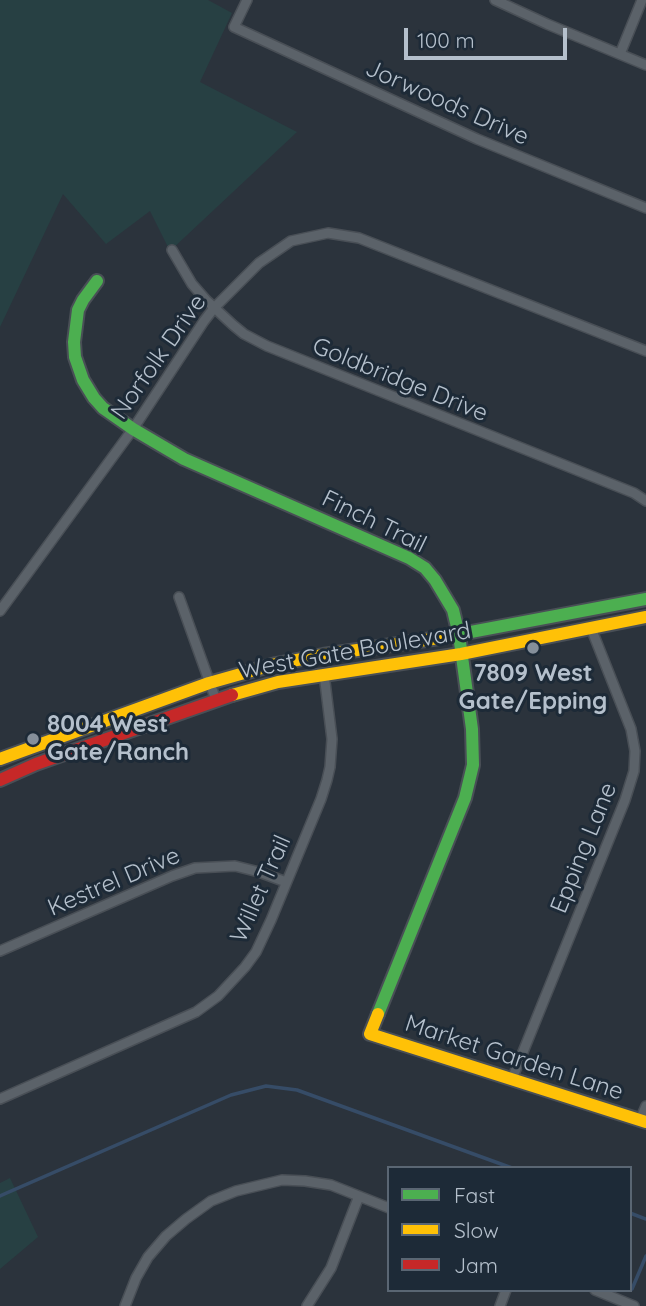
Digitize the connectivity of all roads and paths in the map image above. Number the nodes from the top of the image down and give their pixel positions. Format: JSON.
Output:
{"nodes":[{"id":1,"x":247,"y":0,"type":"edge"},
{"id":2,"x":495,"y":0,"type":"edge"},
{"id":3,"x":642,"y":0,"type":"edge"},
{"id":4,"x":620,"y":54,"type":"junction"},
{"id":5,"x":646,"y":65,"type":"edge"},
{"id":6,"x":646,"y":208,"type":"edge"},
{"id":7,"x":172,"y":250,"type":"dead end"},
{"id":8,"x":97,"y":281,"type":"dead end"},
{"id":9,"x":214,"y":308,"type":"junction"},
{"id":10,"x":645,"y":348,"type":"edge"},
{"id":11,"x":133,"y":429,"type":"junction"},
{"id":12,"x":646,"y":501,"type":"edge"},
{"id":13,"x":178,"y":597,"type":"dead end"},
{"id":14,"x":646,"y":599,"type":"edge"},
{"id":15,"x":0,"y":611,"type":"edge"},
{"id":16,"x":646,"y":617,"type":"edge"},
{"id":17,"x":591,"y":628,"type":"junction"},
{"id":18,"x":459,"y":635,"type":"junction"},
{"id":19,"x":461,"y":654,"type":"junction"},
{"id":20,"x":324,"y":674,"type":"junction"},
{"id":21,"x":209,"y":683,"type":"junction"},
{"id":22,"x":216,"y":700,"type":"junction"},
{"id":23,"x":0,"y":759,"type":"edge"},
{"id":24,"x":0,"y":780,"type":"edge"},
{"id":25,"x":286,"y":882,"type":"junction"},
{"id":26,"x":0,"y":951,"type":"edge"},
{"id":27,"x":370,"y":1034,"type":"joint"},
{"id":28,"x":512,"y":1079,"type":"junction"},
{"id":29,"x":0,"y":1099,"type":"edge"},
{"id":30,"x":646,"y":1106,"type":"edge"},
{"id":31,"x":643,"y":1121,"type":"edge"},
{"id":32,"x":359,"y":1196,"type":"junction"},
{"id":33,"x":387,"y":1207,"type":"edge"},
{"id":34,"x":600,"y":1292,"type":"edge"},
{"id":35,"x":125,"y":1306,"type":"edge"},
{"id":36,"x":307,"y":1306,"type":"edge"},
{"id":37,"x":634,"y":1306,"type":"edge"}],
"edges":[{"from":1,"to":6,"type":"street","name":"Jorwoods Drive"},
{"from":2,"to":4,"type":"street"},
{"from":3,"to":4,"type":"street"},
{"from":4,"to":5,"type":"street"},
{"from":7,"to":9,"type":"street","name":"Goldbridge Drive"},
{"from":8,"to":11,"type":"main road","name":"Finch Trail"},
{"from":9,"to":10,"type":"street","name":"Norfolk Drive"},
{"from":9,"to":11,"type":"street","name":"Norfolk Drive"},
{"from":9,"to":12,"type":"street","name":"Goldbridge Drive"},
{"from":11,"to":15,"type":"street","name":"Norfolk Drive"},
{"from":11,"to":18,"type":"main road","name":"Finch Trail"},
{"from":13,"to":21,"type":"street"},
{"from":14,"to":18,"type":"main road","name":"West Gate Boulevard"},
{"from":16,"to":17,"type":"main road","name":"West Gate Boulevard"},
{"from":17,"to":19,"type":"main road","name":"West Gate Boulevard"},
{"from":17,"to":28,"type":"street","name":"Epping Lane"},
{"from":18,"to":19,"type":"main road","name":"Finch Trail"},
{"from":18,"to":21,"type":"main road","name":"West Gate Boulevard"},
{"from":19,"to":20,"type":"main road","name":"West Gate Boulevard"},
{"from":19,"to":27,"type":"main road","name":"Finch Trail"},
{"from":20,"to":22,"type":"main road","name":"West Gate Boulevard"},
{"from":20,"to":25,"type":"street","name":"Willet Trail"},
{"from":21,"to":22,"type":"street"},
{"from":21,"to":23,"type":"main road","name":"West Gate Boulevard"},
{"from":22,"to":24,"type":"main road","name":"West Gate Boulevard"},
{"from":25,"to":26,"type":"street","name":"Kestrel Drive"},
{"from":25,"to":29,"type":"street","name":"Willet Trail"},
{"from":27,"to":28,"type":"main road","name":"Market Garden Lane"},
{"from":28,"to":31,"type":"main road","name":"Market Garden Lane"},
{"from":30,"to":31,"type":"street"},
{"from":32,"to":33,"type":"street"},
{"from":32,"to":35,"type":"street"},
{"from":32,"to":36,"type":"street"},
{"from":34,"to":37,"type":"street"}]}
